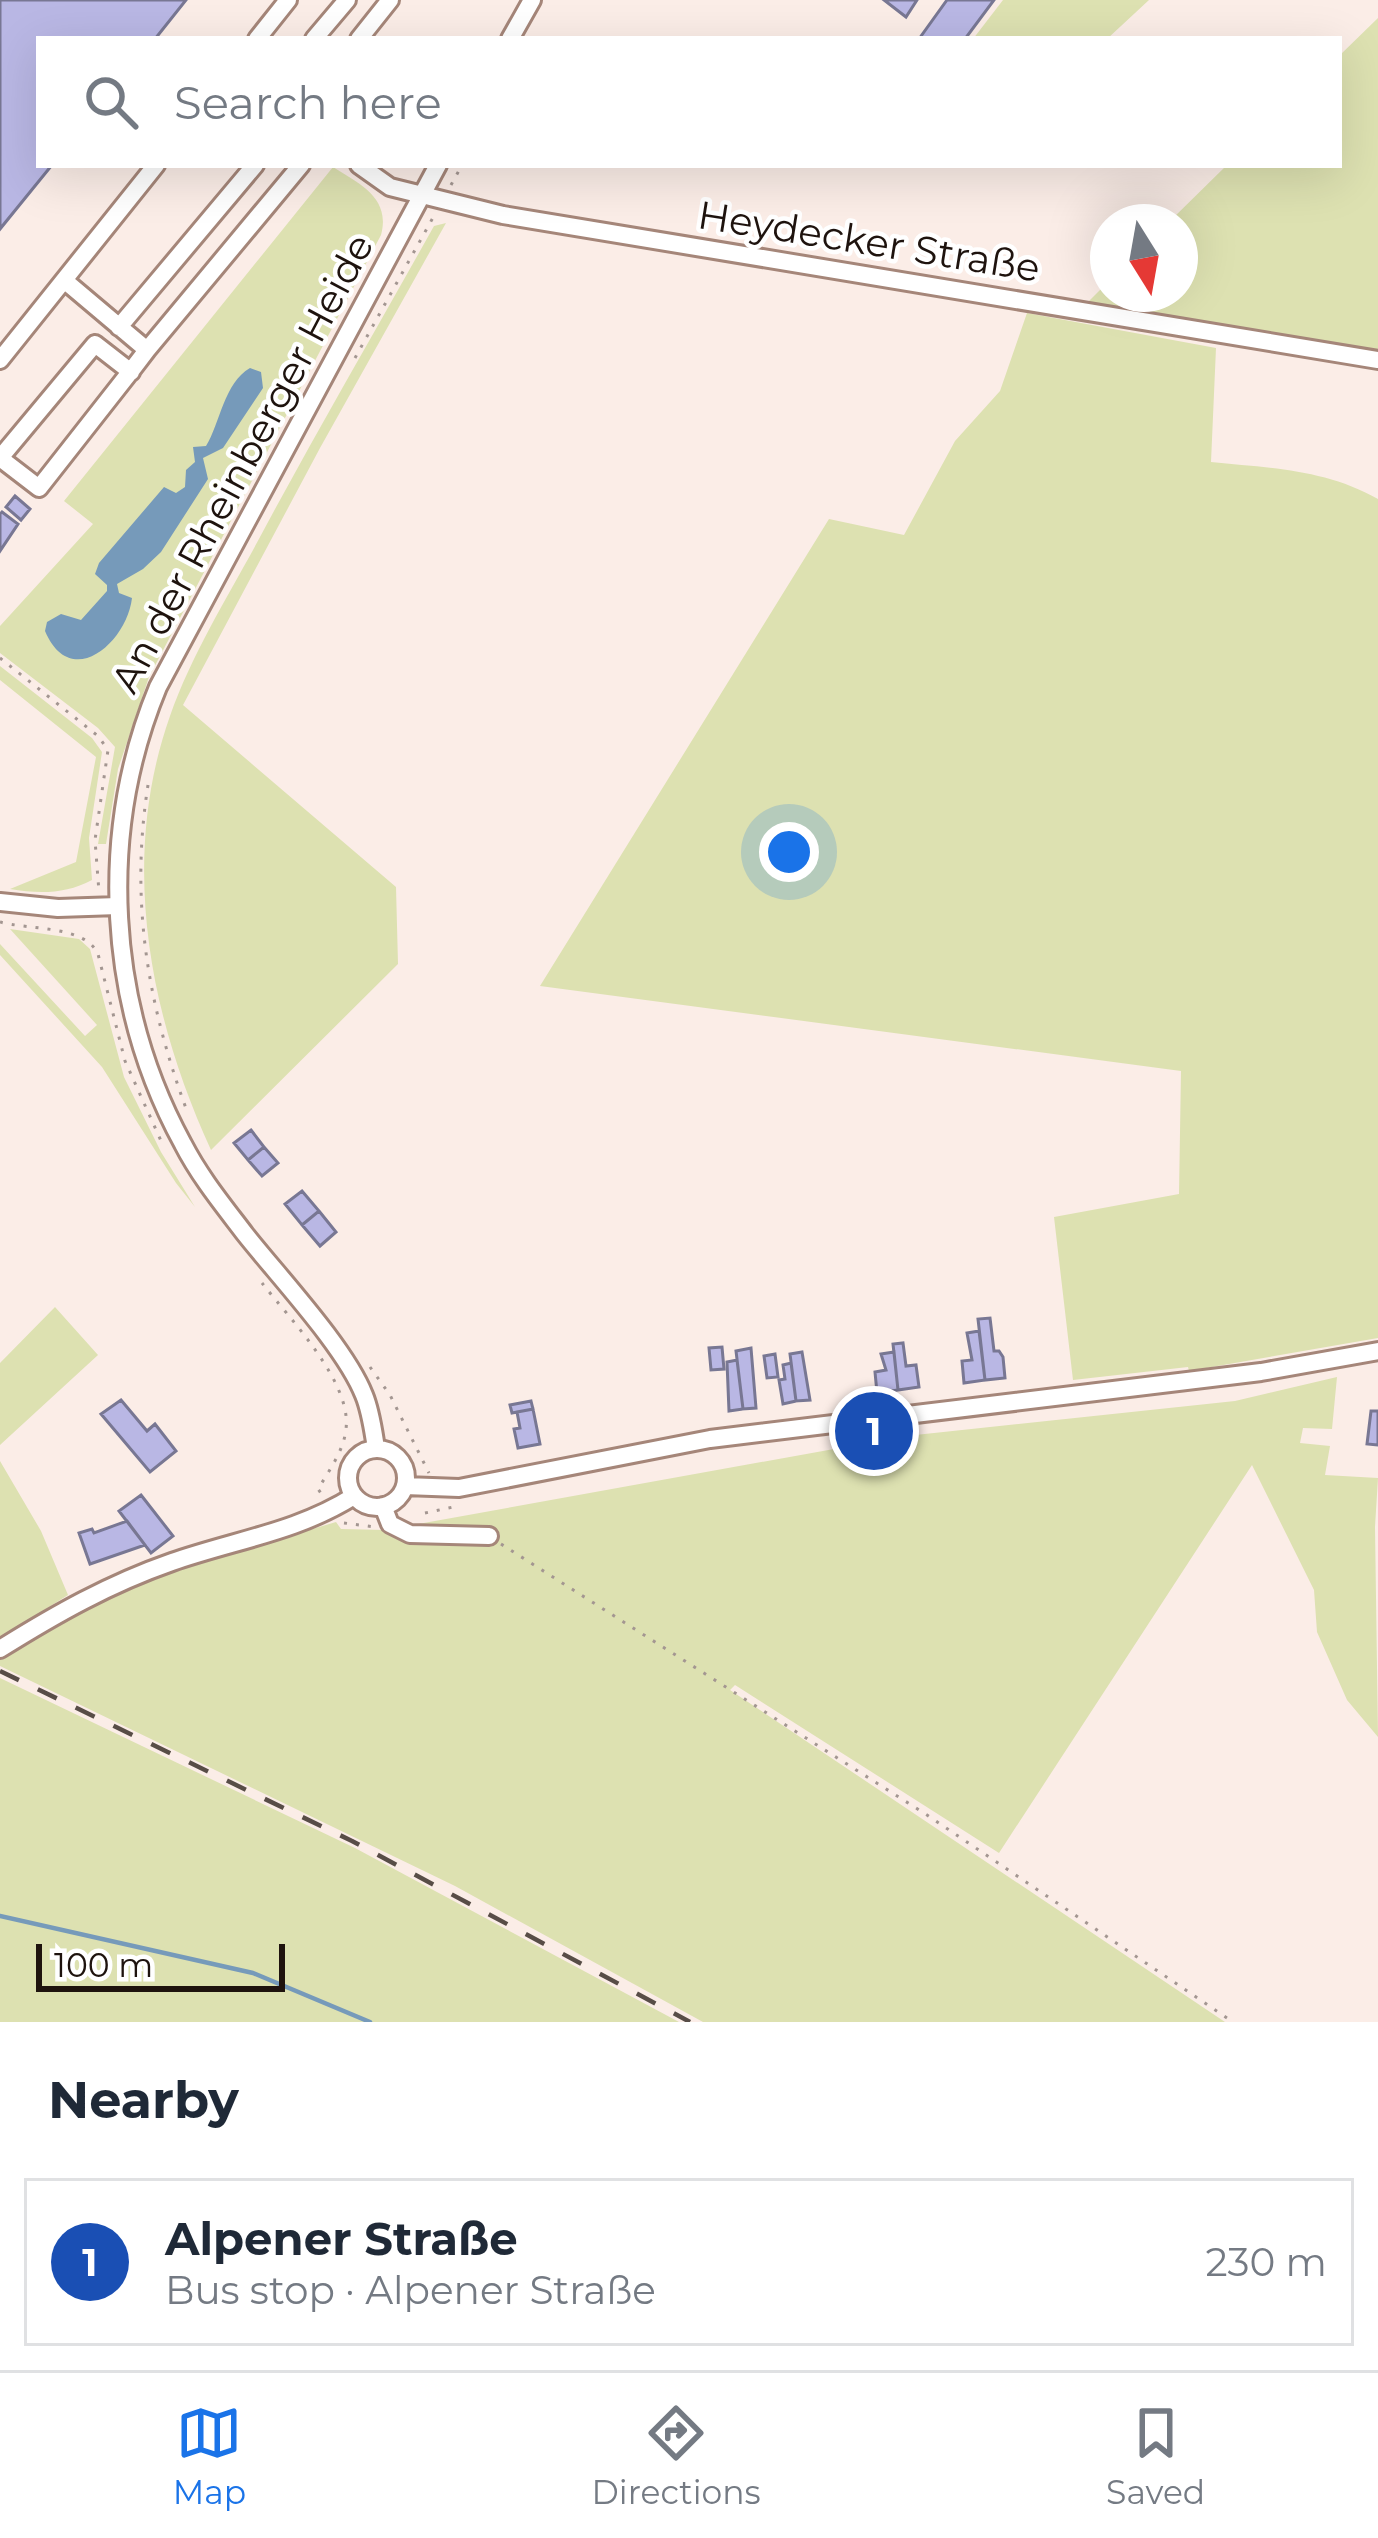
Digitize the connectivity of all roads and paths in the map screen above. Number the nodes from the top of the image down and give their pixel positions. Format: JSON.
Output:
{"nodes":[{"id":1,"x":288,"y":0,"type":"edge"},
{"id":2,"x":347,"y":0,"type":"edge"},
{"id":3,"x":390,"y":0,"type":"edge"},
{"id":4,"x":532,"y":0,"type":"edge"},
{"id":5,"x":259,"y":36,"type":"edge"},
{"id":6,"x":317,"y":36,"type":"edge"},
{"id":7,"x":360,"y":36,"type":"edge"},
{"id":8,"x":512,"y":36,"type":"edge"},
{"id":9,"x":154,"y":168,"type":"edge"},
{"id":10,"x":252,"y":168,"type":"edge"},
{"id":11,"x":299,"y":168,"type":"edge"},
{"id":12,"x":363,"y":168,"type":"edge"},
{"id":13,"x":435,"y":168,"type":"edge"},
{"id":14,"x":460,"y":168,"type":"edge"},
{"id":15,"x":422,"y":193,"type":"junction"},
{"id":16,"x":444,"y":199,"type":"junction"},
{"id":17,"x":64,"y":280,"type":"junction"},
{"id":18,"x":119,"y":327,"type":"junction"},
{"id":19,"x":147,"y":350,"type":"junction"},
{"id":20,"x":357,"y":356,"type":"dead end"},
{"id":21,"x":1378,"y":359,"type":"edge"},
{"id":22,"x":0,"y":360,"type":"edge"},
{"id":23,"x":131,"y":372,"type":"junction"},
{"id":24,"x":0,"y":658,"type":"edge"},
{"id":25,"x":151,"y":766,"type":"dead end"},
{"id":26,"x":0,"y":902,"type":"edge"},
{"id":27,"x":108,"y":908,"type":"junction"},
{"id":28,"x":91,"y":941,"type":"dead end"},
{"id":29,"x":193,"y":1123,"type":"dead end"},
{"id":30,"x":1378,"y":1351,"type":"edge"},
{"id":31,"x":368,"y":1363,"type":"dead end"},
{"id":32,"x":376,"y":1448,"type":"junction"},
{"id":33,"x":405,"y":1486,"type":"junction"},
{"id":34,"x":430,"y":1489,"type":"junction"},
{"id":35,"x":354,"y":1496,"type":"junction"},
{"id":36,"x":382,"y":1506,"type":"junction"},
{"id":37,"x":425,"y":1514,"type":"dead end"},
{"id":38,"x":489,"y":1536,"type":"joint"},
{"id":39,"x":0,"y":1649,"type":"edge"},
{"id":40,"x":1233,"y":2022,"type":"edge"}],
"edges":[{"from":1,"to":5,"type":"street"},
{"from":2,"to":6,"type":"street"},
{"from":3,"to":7,"type":"street"},
{"from":4,"to":8,"type":"street"},
{"from":9,"to":17,"type":"street"},
{"from":10,"to":18,"type":"street"},
{"from":11,"to":19,"type":"street"},
{"from":12,"to":15,"type":"street","name":"Heydecker Straße"},
{"from":13,"to":15,"type":"street","name":"An der Rheinberger Heide"},
{"from":14,"to":16,"type":"path"},
{"from":15,"to":16,"type":"street","name":"Heydecker Straße"},
{"from":15,"to":27,"type":"street","name":"An der Rheinberger Heide"},
{"from":16,"to":20,"type":"path"},
{"from":16,"to":21,"type":"street","name":"Heydecker Straße"},
{"from":17,"to":18,"type":"street"},
{"from":17,"to":22,"type":"street"},
{"from":18,"to":19,"type":"street"},
{"from":19,"to":23,"type":"street"},
{"from":23,"to":23,"type":"street"},
{"from":24,"to":27,"type":"path"},
{"from":25,"to":29,"type":"path"},
{"from":26,"to":27,"type":"street"},
{"from":27,"to":28,"type":"path"},
{"from":27,"to":32,"type":"street","name":"An der Rheinberger Heide"},
{"from":30,"to":34,"type":"street"},
{"from":31,"to":34,"type":"path"},
{"from":32,"to":33,"type":"street"},
{"from":32,"to":35,"type":"street"},
{"from":33,"to":34,"type":"street"},
{"from":33,"to":36,"type":"street"},
{"from":34,"to":37,"type":"path"},
{"from":35,"to":36,"type":"street"},
{"from":35,"to":39,"type":"street"},
{"from":36,"to":38,"type":"street"},
{"from":38,"to":40,"type":"path"}]}
